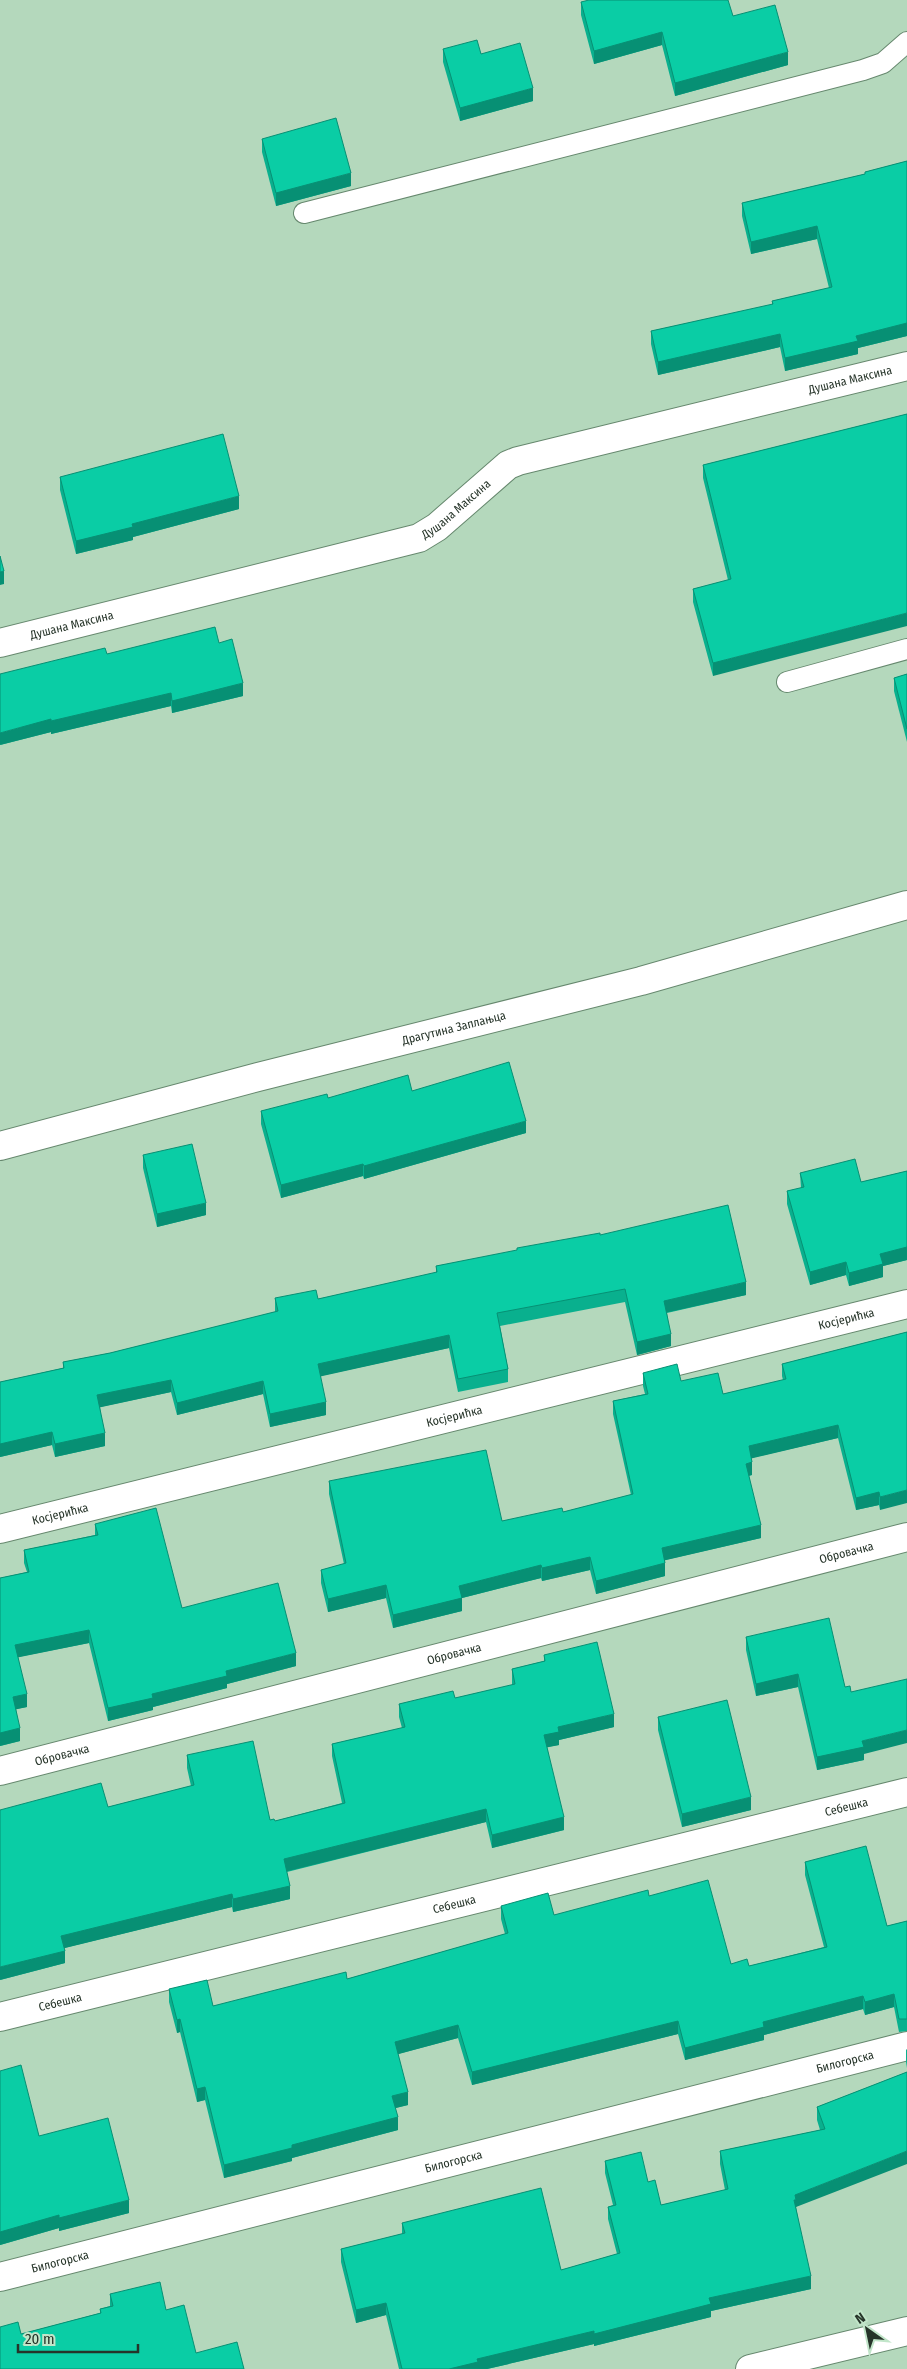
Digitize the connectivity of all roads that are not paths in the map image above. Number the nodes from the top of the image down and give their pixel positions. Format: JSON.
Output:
{"nodes":[{"id":1,"x":907,"y":42,"type":"edge"},
{"id":2,"x":304,"y":213,"type":"dead end"},
{"id":3,"x":907,"y":366,"type":"edge"},
{"id":4,"x":0,"y":643,"type":"edge"},
{"id":5,"x":907,"y":648,"type":"edge"},
{"id":6,"x":788,"y":682,"type":"dead end"},
{"id":7,"x":907,"y":905,"type":"edge"},
{"id":8,"x":0,"y":1146,"type":"edge"},
{"id":9,"x":907,"y":1304,"type":"edge"},
{"id":10,"x":0,"y":1529,"type":"edge"},
{"id":11,"x":907,"y":1537,"type":"edge"},
{"id":12,"x":0,"y":1771,"type":"edge"},
{"id":13,"x":907,"y":1792,"type":"edge"},
{"id":14,"x":0,"y":2017,"type":"edge"},
{"id":15,"x":907,"y":2046,"type":"edge"},
{"id":16,"x":0,"y":2277,"type":"edge"},
{"id":17,"x":907,"y":2331,"type":"edge"},
{"id":18,"x":750,"y":2369,"type":"edge"}],
"edges":[{"from":1,"to":2,"type":"lane"},
{"from":3,"to":4,"type":"street","name":"Душана Максина"},
{"from":5,"to":6,"type":"lane"},
{"from":7,"to":8,"type":"street","name":"Драгутина Заплањца"},
{"from":9,"to":10,"type":"street","name":"Косјерићка"},
{"from":11,"to":12,"type":"street","name":"Обровачка"},
{"from":13,"to":14,"type":"street","name":"Себешка"},
{"from":15,"to":16,"type":"street","name":"Билогорска"},
{"from":17,"to":18,"type":"street"}]}
